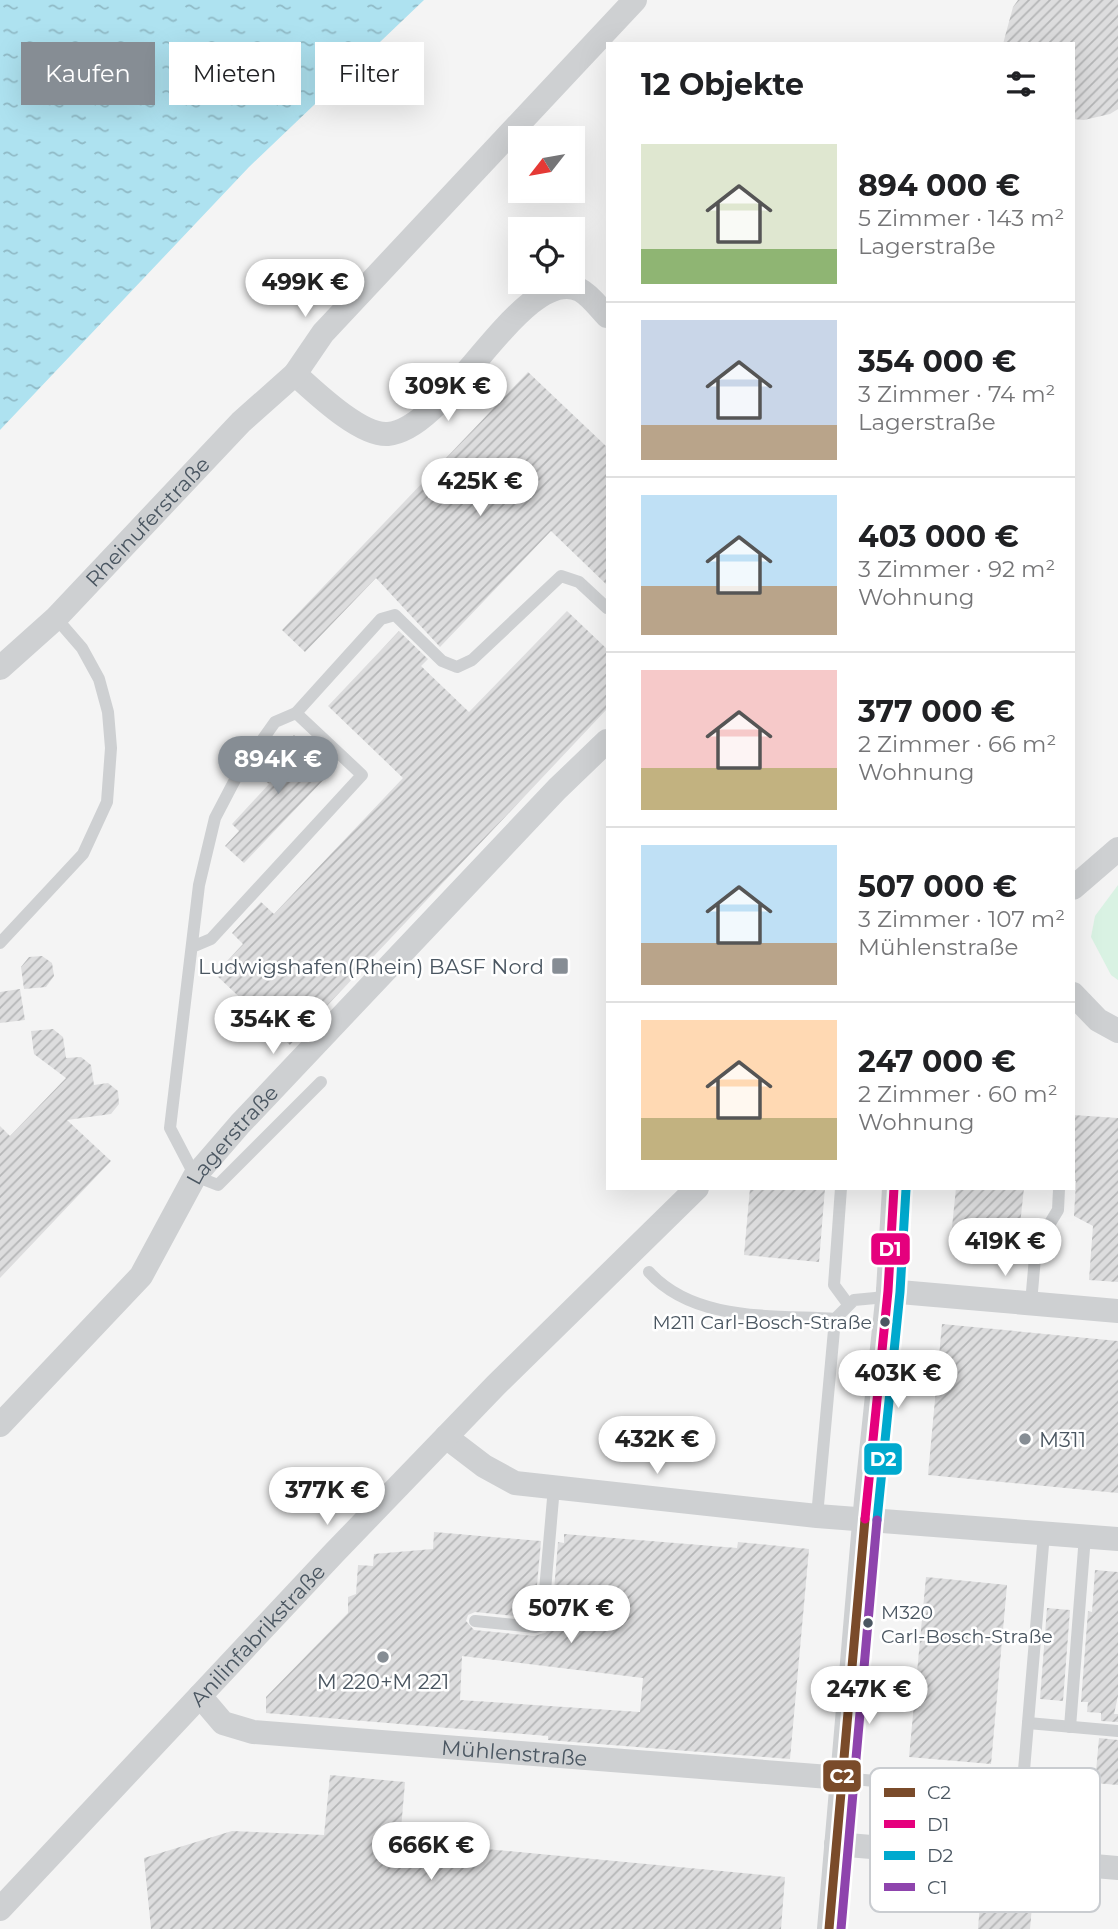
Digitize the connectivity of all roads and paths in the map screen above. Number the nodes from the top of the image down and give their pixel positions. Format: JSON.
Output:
{"nodes":[{"id":1,"x":635,"y":0,"type":"edge"},
{"id":2,"x":606,"y":315,"type":"edge"},
{"id":3,"x":295,"y":374,"type":"junction"},
{"id":4,"x":606,"y":607,"type":"edge"},
{"id":5,"x":57,"y":618,"type":"junction"},
{"id":6,"x":0,"y":668,"type":"edge"},
{"id":7,"x":296,"y":713,"type":"junction"},
{"id":8,"x":606,"y":742,"type":"edge"},
{"id":9,"x":1118,"y":849,"type":"edge"},
{"id":10,"x":1075,"y":886,"type":"edge"},
{"id":11,"x":0,"y":943,"type":"edge"},
{"id":12,"x":192,"y":947,"type":"junction"},
{"id":13,"x":1075,"y":996,"type":"edge"},
{"id":14,"x":1118,"y":1031,"type":"edge"},
{"id":15,"x":321,"y":1082,"type":"dead end"},
{"id":16,"x":195,"y":1176,"type":"junction"},
{"id":17,"x":695,"y":1190,"type":"edge"},
{"id":18,"x":842,"y":1190,"type":"edge"},
{"id":19,"x":894,"y":1190,"type":"edge"},
{"id":20,"x":1059,"y":1190,"type":"edge"},
{"id":21,"x":649,"y":1272,"type":"dead end"},
{"id":22,"x":887,"y":1294,"type":"junction"},
{"id":23,"x":1031,"y":1303,"type":"junction"},
{"id":24,"x":848,"y":1304,"type":"junction"},
{"id":25,"x":1118,"y":1311,"type":"edge"},
{"id":26,"x":835,"y":1319,"type":"junction"},
{"id":27,"x":0,"y":1425,"type":"edge"},
{"id":28,"x":446,"y":1437,"type":"junction"},
{"id":29,"x":554,"y":1488,"type":"junction"},
{"id":30,"x":817,"y":1516,"type":"junction"},
{"id":31,"x":865,"y":1519,"type":"junction"},
{"id":32,"x":1044,"y":1533,"type":"junction"},
{"id":33,"x":1085,"y":1536,"type":"junction"},
{"id":34,"x":1118,"y":1539,"type":"edge"},
{"id":35,"x":475,"y":1621,"type":"dead end"},
{"id":36,"x":200,"y":1696,"type":"junction"},
{"id":37,"x":1028,"y":1723,"type":"junction"},
{"id":38,"x":1070,"y":1727,"type":"junction"},
{"id":39,"x":1118,"y":1731,"type":"edge"},
{"id":40,"x":1024,"y":1768,"type":"edge"},
{"id":41,"x":842,"y":1778,"type":"junction"},
{"id":42,"x":870,"y":1780,"type":"edge"},
{"id":43,"x":836,"y":1844,"type":"junction"},
{"id":44,"x":870,"y":1847,"type":"edge"},
{"id":45,"x":1100,"y":1867,"type":"edge"},
{"id":46,"x":1118,"y":1868,"type":"edge"},
{"id":47,"x":0,"y":1909,"type":"edge"},
{"id":48,"x":829,"y":1929,"type":"edge"}],
"edges":[{"from":1,"to":3,"type":"street","name":"Rheinuferstraße"},
{"from":2,"to":3,"type":"street"},
{"from":3,"to":5,"type":"street","name":"Rheinuferstraße"},
{"from":4,"to":7,"type":"lane"},
{"from":5,"to":6,"type":"street","name":"Rheinuferstraße"},
{"from":5,"to":11,"type":"lane"},
{"from":7,"to":12,"type":"lane"},
{"from":7,"to":12,"type":"lane"},
{"from":8,"to":16,"type":"street","name":"Lagerstraße"},
{"from":9,"to":10,"type":"street"},
{"from":12,"to":16,"type":"lane"},
{"from":13,"to":14,"type":"street"},
{"from":15,"to":16,"type":"lane"},
{"from":16,"to":27,"type":"street","name":"Lagerstraße"},
{"from":17,"to":28,"type":"street","name":"Anilinfabrikstraße"},
{"from":18,"to":24,"type":"lane"},
{"from":19,"to":22,"type":"street"},
{"from":20,"to":23,"type":"lane"},
{"from":21,"to":26,"type":"lane"},
{"from":22,"to":23,"type":"street"},
{"from":22,"to":24,"type":"lane"},
{"from":22,"to":31,"type":"street"},
{"from":23,"to":25,"type":"street"},
{"from":24,"to":26,"type":"lane"},
{"from":26,"to":30,"type":"lane"},
{"from":28,"to":29,"type":"street"},
{"from":28,"to":36,"type":"street","name":"Anilinfabrikstraße"},
{"from":29,"to":30,"type":"street"},
{"from":29,"to":35,"type":"lane"},
{"from":30,"to":31,"type":"street"},
{"from":31,"to":32,"type":"street"},
{"from":31,"to":41,"type":"street"},
{"from":32,"to":33,"type":"street"},
{"from":32,"to":37,"type":"lane"},
{"from":33,"to":34,"type":"street"},
{"from":33,"to":38,"type":"lane"},
{"from":36,"to":41,"type":"street","name":"Mühlenstraße"},
{"from":36,"to":47,"type":"street","name":"Anilinfabrikstraße"},
{"from":37,"to":38,"type":"lane"},
{"from":37,"to":40,"type":"lane"},
{"from":38,"to":39,"type":"lane"},
{"from":41,"to":42,"type":"lane"},
{"from":41,"to":43,"type":"street"},
{"from":43,"to":44,"type":"street"},
{"from":43,"to":48,"type":"street"},
{"from":45,"to":46,"type":"street"}]}
